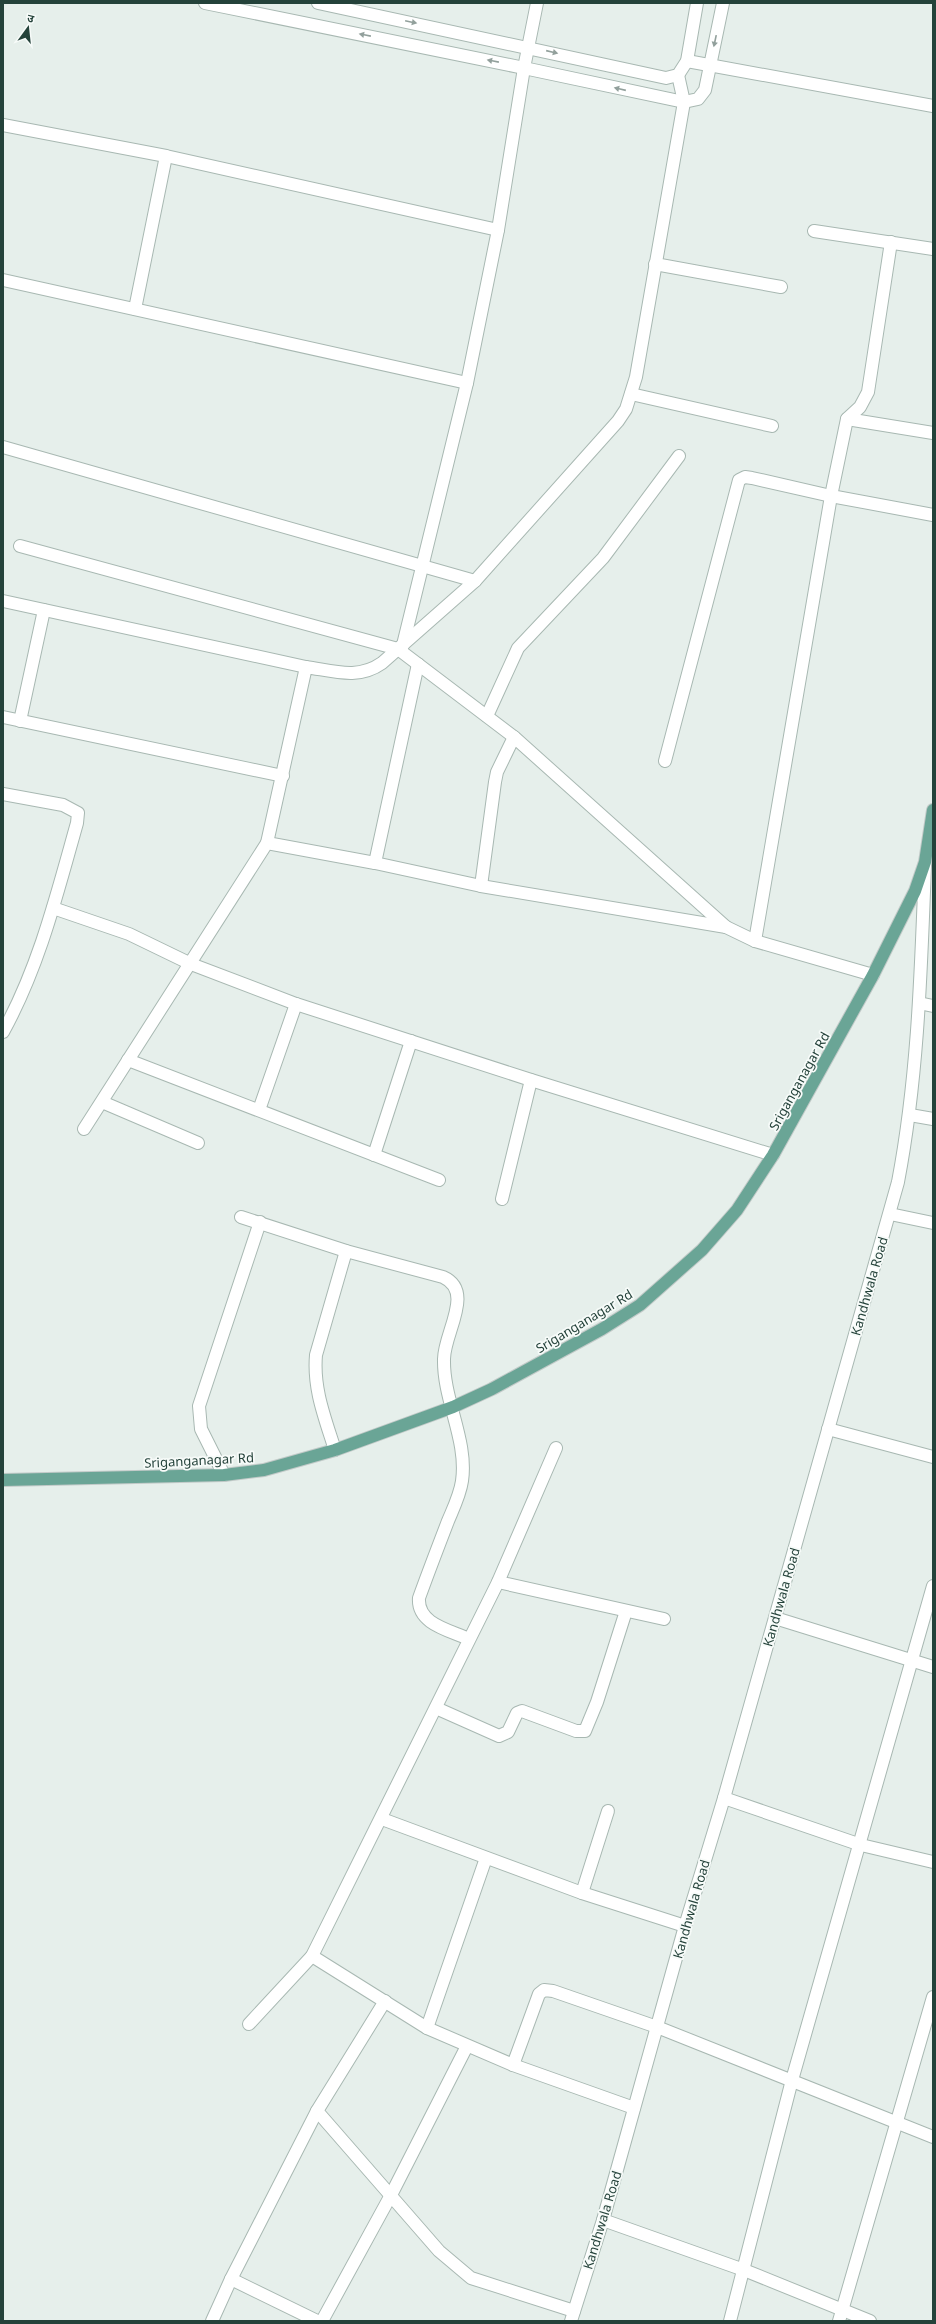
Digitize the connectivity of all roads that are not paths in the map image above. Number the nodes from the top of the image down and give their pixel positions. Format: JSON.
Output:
{"nodes":[{"id":1,"x":205,"y":3,"type":"edge"},
{"id":2,"x":318,"y":3,"type":"edge"},
{"id":3,"x":537,"y":3,"type":"edge"},
{"id":4,"x":697,"y":3,"type":"edge"},
{"id":5,"x":722,"y":3,"type":"edge"},
{"id":6,"x":528,"y":46,"type":"junction"},
{"id":7,"x":687,"y":61,"type":"junction"},
{"id":8,"x":710,"y":65,"type":"junction"},
{"id":9,"x":524,"y":68,"type":"junction"},
{"id":10,"x":678,"y":75,"type":"junction"},
{"id":11,"x":684,"y":102,"type":"junction"},
{"id":12,"x":933,"y":106,"type":"edge"},
{"id":13,"x":3,"y":125,"type":"edge"},
{"id":14,"x":166,"y":156,"type":"junction"},
{"id":15,"x":498,"y":230,"type":"junction"},
{"id":16,"x":814,"y":231,"type":"dead end"},
{"id":17,"x":891,"y":242,"type":"junction"},
{"id":18,"x":933,"y":249,"type":"edge"},
{"id":19,"x":655,"y":264,"type":"junction"},
{"id":20,"x":3,"y":280,"type":"edge"},
{"id":21,"x":781,"y":287,"type":"dead end"},
{"id":22,"x":135,"y":309,"type":"junction"},
{"id":23,"x":467,"y":383,"type":"junction"},
{"id":24,"x":631,"y":394,"type":"junction"},
{"id":25,"x":847,"y":419,"type":"junction"},
{"id":26,"x":772,"y":426,"type":"dead end"},
{"id":27,"x":933,"y":433,"type":"edge"},
{"id":28,"x":3,"y":447,"type":"edge"},
{"id":29,"x":679,"y":456,"type":"dead end"},
{"id":30,"x":831,"y":496,"type":"junction"},
{"id":31,"x":933,"y":515,"type":"edge"},
{"id":32,"x":20,"y":546,"type":"dead end"},
{"id":33,"x":421,"y":564,"type":"junction"},
{"id":34,"x":475,"y":581,"type":"junction"},
{"id":35,"x":3,"y":602,"type":"edge"},
{"id":36,"x":44,"y":610,"type":"junction"},
{"id":37,"x":400,"y":647,"type":"junction"},
{"id":38,"x":418,"y":664,"type":"junction"},
{"id":39,"x":306,"y":667,"type":"junction"},
{"id":40,"x":488,"y":716,"type":"junction"},
{"id":41,"x":3,"y":718,"type":"edge"},
{"id":42,"x":20,"y":721,"type":"junction"},
{"id":43,"x":514,"y":737,"type":"junction"},
{"id":44,"x":665,"y":761,"type":"dead end"},
{"id":45,"x":283,"y":776,"type":"junction"},
{"id":46,"x":3,"y":794,"type":"edge"},
{"id":47,"x":933,"y":810,"type":"edge"},
{"id":48,"x":267,"y":843,"type":"junction"},
{"id":49,"x":925,"y":862,"type":"junction"},
{"id":50,"x":375,"y":863,"type":"junction"},
{"id":51,"x":481,"y":886,"type":"junction"},
{"id":52,"x":53,"y":908,"type":"junction"},
{"id":53,"x":726,"y":927,"type":"junction"},
{"id":54,"x":755,"y":941,"type":"junction"},
{"id":55,"x":191,"y":964,"type":"junction"},
{"id":56,"x":873,"y":975,"type":"junction"},
{"id":57,"x":919,"y":1003,"type":"junction"},
{"id":58,"x":296,"y":1004,"type":"junction"},
{"id":59,"x":933,"y":1006,"type":"edge"},
{"id":60,"x":3,"y":1032,"type":"edge"},
{"id":61,"x":411,"y":1041,"type":"junction"},
{"id":62,"x":128,"y":1060,"type":"junction"},
{"id":63,"x":532,"y":1080,"type":"junction"},
{"id":64,"x":102,"y":1102,"type":"junction"},
{"id":65,"x":258,"y":1110,"type":"junction"},
{"id":66,"x":910,"y":1115,"type":"junction"},
{"id":67,"x":933,"y":1119,"type":"edge"},
{"id":68,"x":84,"y":1129,"type":"dead end"},
{"id":69,"x":198,"y":1143,"type":"dead end"},
{"id":70,"x":374,"y":1155,"type":"junction"},
{"id":71,"x":773,"y":1155,"type":"junction"},
{"id":72,"x":439,"y":1180,"type":"dead end"},
{"id":73,"x":502,"y":1199,"type":"dead end"},
{"id":74,"x":890,"y":1214,"type":"junction"},
{"id":75,"x":241,"y":1217,"type":"dead end"},
{"id":76,"x":260,"y":1222,"type":"junction"},
{"id":77,"x":933,"y":1223,"type":"edge"},
{"id":78,"x":346,"y":1251,"type":"junction"},
{"id":79,"x":453,"y":1406,"type":"junction"},
{"id":80,"x":828,"y":1429,"type":"junction"},
{"id":81,"x":556,"y":1448,"type":"dead end"},
{"id":82,"x":335,"y":1450,"type":"junction"},
{"id":83,"x":933,"y":1457,"type":"edge"},
{"id":84,"x":224,"y":1475,"type":"junction"},
{"id":85,"x":3,"y":1480,"type":"edge"},
{"id":86,"x":498,"y":1582,"type":"junction"},
{"id":87,"x":933,"y":1586,"type":"edge"},
{"id":88,"x":626,"y":1611,"type":"junction"},
{"id":89,"x":775,"y":1618,"type":"junction"},
{"id":90,"x":664,"y":1619,"type":"dead end"},
{"id":91,"x":469,"y":1639,"type":"junction"},
{"id":92,"x":913,"y":1661,"type":"junction"},
{"id":93,"x":933,"y":1667,"type":"edge"},
{"id":94,"x":436,"y":1708,"type":"junction"},
{"id":95,"x":724,"y":1798,"type":"junction"},
{"id":96,"x":608,"y":1811,"type":"dead end"},
{"id":97,"x":382,"y":1819,"type":"junction"},
{"id":98,"x":861,"y":1845,"type":"junction"},
{"id":99,"x":486,"y":1858,"type":"junction"},
{"id":100,"x":933,"y":1862,"type":"edge"},
{"id":101,"x":582,"y":1893,"type":"junction"},
{"id":102,"x":685,"y":1926,"type":"junction"},
{"id":103,"x":312,"y":1956,"type":"junction"},
{"id":104,"x":933,"y":1997,"type":"edge"},
{"id":105,"x":384,"y":2001,"type":"junction"},
{"id":106,"x":249,"y":2024,"type":"dead end"},
{"id":107,"x":657,"y":2027,"type":"junction"},
{"id":108,"x":427,"y":2028,"type":"junction"},
{"id":109,"x":467,"y":2046,"type":"junction"},
{"id":110,"x":513,"y":2065,"type":"junction"},
{"id":111,"x":792,"y":2080,"type":"junction"},
{"id":112,"x":634,"y":2108,"type":"junction"},
{"id":113,"x":317,"y":2111,"type":"junction"},
{"id":114,"x":896,"y":2121,"type":"junction"},
{"id":115,"x":933,"y":2137,"type":"edge"},
{"id":116,"x":391,"y":2195,"type":"junction"},
{"id":117,"x":603,"y":2220,"type":"junction"},
{"id":118,"x":744,"y":2270,"type":"junction"},
{"id":119,"x":230,"y":2279,"type":"junction"},
{"id":120,"x":841,"y":2315,"type":"edge"},
{"id":121,"x":572,"y":2316,"type":"edge"},
{"id":122,"x":212,"y":2321,"type":"edge"},
{"id":123,"x":317,"y":2321,"type":"edge"},
{"id":124,"x":322,"y":2321,"type":"edge"},
{"id":125,"x":730,"y":2321,"type":"edge"},
{"id":126,"x":870,"y":2321,"type":"edge"}],
"edges":[{"from":9,"to":1,"type":"street","one_way":true},
{"from":2,"to":6,"type":"street","one_way":true},
{"from":3,"to":6,"type":"street"},
{"from":4,"to":7,"type":"street"},
{"from":5,"to":8,"type":"street","one_way":true},
{"from":6,"to":9,"type":"street"},
{"from":6,"to":10,"type":"street","one_way":true},
{"from":7,"to":8,"type":"street"},
{"from":7,"to":10,"type":"street"},
{"from":8,"to":11,"type":"street"},
{"from":8,"to":12,"type":"street"},
{"from":11,"to":9,"type":"street","one_way":true},
{"from":9,"to":15,"type":"street"},
{"from":10,"to":11,"type":"street"},
{"from":11,"to":19,"type":"street"},
{"from":13,"to":14,"type":"street"},
{"from":14,"to":15,"type":"street"},
{"from":14,"to":22,"type":"street"},
{"from":15,"to":23,"type":"street"},
{"from":16,"to":17,"type":"street"},
{"from":17,"to":18,"type":"street"},
{"from":17,"to":25,"type":"street"},
{"from":19,"to":21,"type":"street"},
{"from":19,"to":24,"type":"street"},
{"from":20,"to":22,"type":"street"},
{"from":22,"to":23,"type":"street"},
{"from":23,"to":33,"type":"street"},
{"from":24,"to":26,"type":"street"},
{"from":24,"to":34,"type":"street"},
{"from":25,"to":27,"type":"street"},
{"from":25,"to":30,"type":"street"},
{"from":28,"to":33,"type":"street"},
{"from":29,"to":40,"type":"street"},
{"from":30,"to":31,"type":"street"},
{"from":30,"to":44,"type":"street"},
{"from":30,"to":54,"type":"street"},
{"from":32,"to":37,"type":"street"},
{"from":33,"to":34,"type":"street"},
{"from":33,"to":37,"type":"street"},
{"from":34,"to":37,"type":"street"},
{"from":35,"to":36,"type":"street"},
{"from":36,"to":39,"type":"street"},
{"from":36,"to":42,"type":"street"},
{"from":37,"to":38,"type":"street"},
{"from":37,"to":39,"type":"street"},
{"from":38,"to":40,"type":"street"},
{"from":38,"to":50,"type":"street"},
{"from":39,"to":45,"type":"street"},
{"from":40,"to":43,"type":"street"},
{"from":41,"to":42,"type":"street"},
{"from":42,"to":45,"type":"street"},
{"from":43,"to":51,"type":"street"},
{"from":43,"to":53,"type":"street"},
{"from":45,"to":48,"type":"street"},
{"from":46,"to":52,"type":"street"},
{"from":47,"to":49,"type":"main road","name":"Sriganganagar Rd"},
{"from":48,"to":50,"type":"street"},
{"from":48,"to":55,"type":"street"},
{"from":49,"to":56,"type":"main road","name":"Sriganganagar Rd"},
{"from":49,"to":57,"type":"street","name":"Kandhwala Road"},
{"from":50,"to":51,"type":"street"},
{"from":51,"to":53,"type":"street"},
{"from":52,"to":55,"type":"street"},
{"from":52,"to":60,"type":"street"},
{"from":53,"to":54,"type":"street"},
{"from":54,"to":56,"type":"street"},
{"from":55,"to":58,"type":"street"},
{"from":55,"to":62,"type":"street"},
{"from":56,"to":71,"type":"main road","name":"Sriganganagar Rd"},
{"from":57,"to":59,"type":"street"},
{"from":57,"to":66,"type":"street","name":"Kandhwala Road"},
{"from":58,"to":61,"type":"street"},
{"from":58,"to":65,"type":"street"},
{"from":61,"to":63,"type":"street"},
{"from":61,"to":70,"type":"street"},
{"from":62,"to":64,"type":"street"},
{"from":62,"to":65,"type":"street"},
{"from":63,"to":71,"type":"street"},
{"from":63,"to":73,"type":"street"},
{"from":64,"to":68,"type":"street"},
{"from":64,"to":69,"type":"street"},
{"from":65,"to":70,"type":"street"},
{"from":66,"to":67,"type":"street"},
{"from":66,"to":74,"type":"street","name":"Kandhwala Road"},
{"from":70,"to":72,"type":"street"},
{"from":71,"to":79,"type":"main road","name":"Sriganganagar Rd"},
{"from":74,"to":77,"type":"street"},
{"from":74,"to":80,"type":"street","name":"Kandhwala Road"},
{"from":75,"to":76,"type":"street"},
{"from":76,"to":78,"type":"street"},
{"from":76,"to":84,"type":"street"},
{"from":78,"to":79,"type":"street"},
{"from":78,"to":82,"type":"street"},
{"from":79,"to":82,"type":"main road","name":"Sriganganagar Rd"},
{"from":79,"to":91,"type":"street"},
{"from":80,"to":83,"type":"street"},
{"from":80,"to":89,"type":"street","name":"Kandhwala Road"},
{"from":81,"to":86,"type":"street"},
{"from":82,"to":84,"type":"main road","name":"Sriganganagar Rd"},
{"from":84,"to":85,"type":"main road","name":"Sriganganagar Rd"},
{"from":86,"to":88,"type":"street"},
{"from":86,"to":91,"type":"street"},
{"from":87,"to":92,"type":"street"},
{"from":88,"to":90,"type":"street"},
{"from":88,"to":94,"type":"street"},
{"from":89,"to":92,"type":"street"},
{"from":89,"to":95,"type":"street","name":"Kandhwala Road"},
{"from":91,"to":94,"type":"street"},
{"from":92,"to":93,"type":"street"},
{"from":92,"to":98,"type":"street"},
{"from":94,"to":97,"type":"street"},
{"from":95,"to":98,"type":"street"},
{"from":95,"to":102,"type":"street","name":"Kandhwala Road"},
{"from":96,"to":101,"type":"street"},
{"from":97,"to":99,"type":"street"},
{"from":97,"to":103,"type":"street"},
{"from":98,"to":100,"type":"street"},
{"from":98,"to":111,"type":"street"},
{"from":99,"to":101,"type":"street"},
{"from":99,"to":108,"type":"street"},
{"from":101,"to":102,"type":"street"},
{"from":102,"to":107,"type":"street","name":"Kandhwala Road"},
{"from":103,"to":105,"type":"street"},
{"from":103,"to":106,"type":"street"},
{"from":104,"to":114,"type":"street"},
{"from":105,"to":108,"type":"street"},
{"from":105,"to":113,"type":"street"},
{"from":107,"to":110,"type":"street"},
{"from":107,"to":111,"type":"street"},
{"from":107,"to":112,"type":"street","name":"Kandhwala Road"},
{"from":108,"to":109,"type":"street"},
{"from":109,"to":110,"type":"street"},
{"from":109,"to":116,"type":"street"},
{"from":110,"to":112,"type":"street"},
{"from":111,"to":114,"type":"street"},
{"from":111,"to":118,"type":"street"},
{"from":112,"to":117,"type":"street","name":"Kandhwala Road"},
{"from":113,"to":116,"type":"street"},
{"from":113,"to":119,"type":"street"},
{"from":114,"to":115,"type":"street"},
{"from":114,"to":120,"type":"street"},
{"from":116,"to":121,"type":"street"},
{"from":116,"to":124,"type":"street"},
{"from":117,"to":118,"type":"street"},
{"from":117,"to":121,"type":"street","name":"Kandhwala Road"},
{"from":118,"to":120,"type":"street"},
{"from":118,"to":125,"type":"street"},
{"from":119,"to":122,"type":"street"},
{"from":119,"to":123,"type":"street"},
{"from":120,"to":126,"type":"street"}]}
